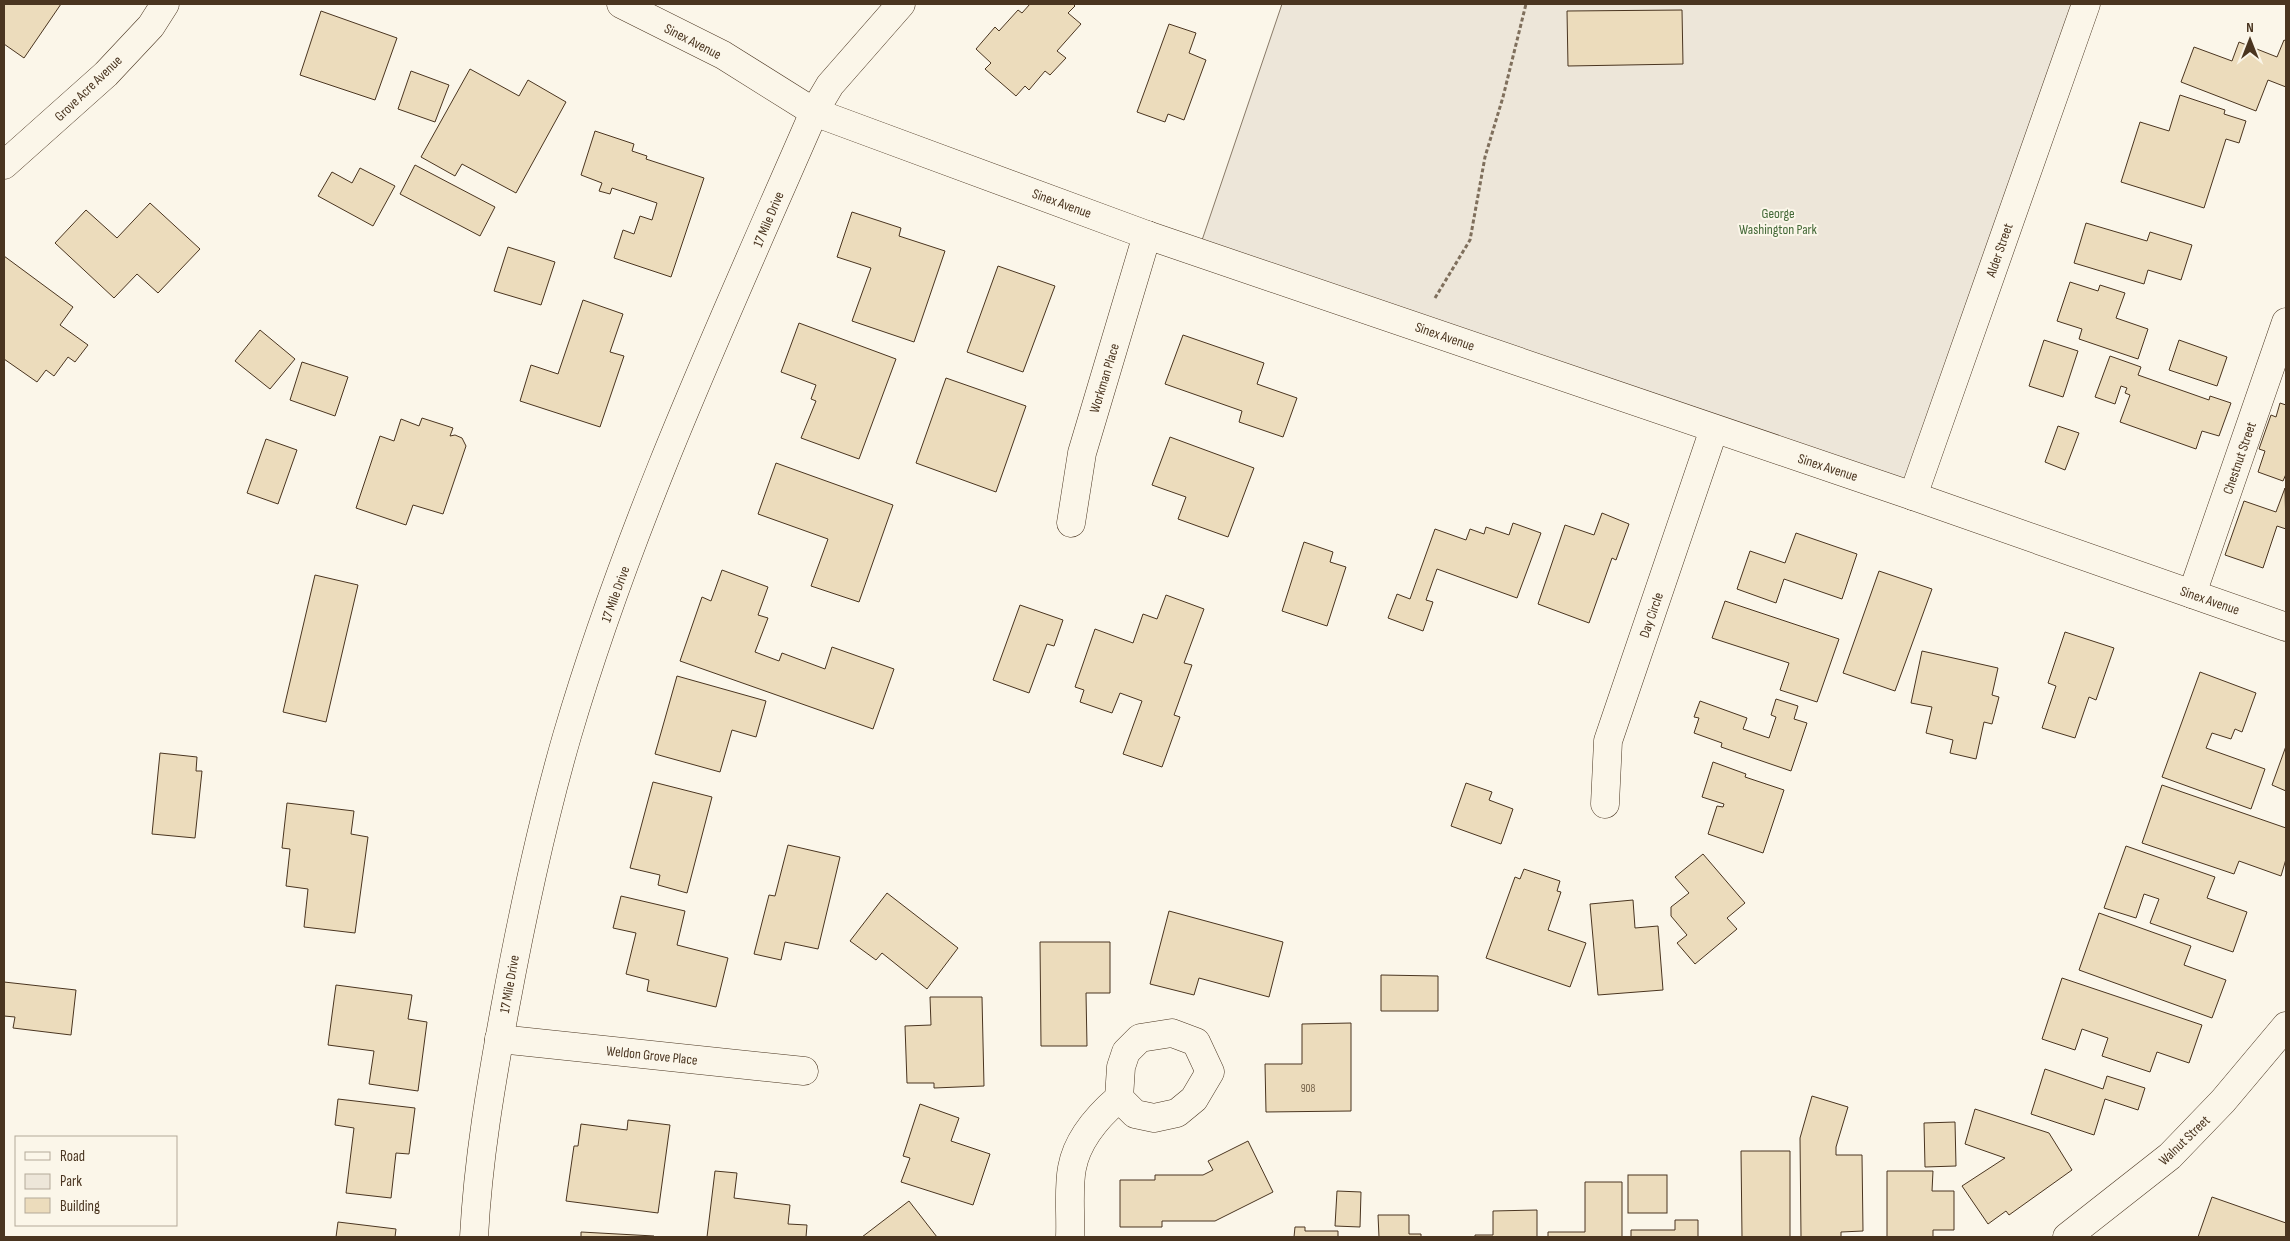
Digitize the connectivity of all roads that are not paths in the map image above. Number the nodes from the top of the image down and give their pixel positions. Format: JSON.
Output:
{"nodes":[{"id":1,"x":165,"y":4,"type":"edge"},
{"id":2,"x":622,"y":4,"type":"edge"},
{"id":3,"x":901,"y":4,"type":"edge"},
{"id":4,"x":2086,"y":4,"type":"edge"},
{"id":5,"x":814,"y":112,"type":"junction"},
{"id":6,"x":4,"y":165,"type":"edge"},
{"id":7,"x":1148,"y":235,"type":"junction"},
{"id":8,"x":2286,"y":322,"type":"edge"},
{"id":9,"x":1714,"y":430,"type":"junction"},
{"id":10,"x":1913,"y":496,"type":"junction"},
{"id":11,"x":1071,"y":523,"type":"dead end"},
{"id":12,"x":2192,"y":594,"type":"junction"},
{"id":13,"x":2286,"y":627,"type":"edge"},
{"id":14,"x":1605,"y":804,"type":"dead end"},
{"id":15,"x":2286,"y":1026,"type":"edge"},
{"id":16,"x":499,"y":1039,"type":"junction"},
{"id":17,"x":804,"y":1071,"type":"dead end"},
{"id":18,"x":1119,"y":1098,"type":"dead end"},
{"id":19,"x":474,"y":1237,"type":"edge"},
{"id":20,"x":1070,"y":1237,"type":"edge"},
{"id":21,"x":2067,"y":1237,"type":"edge"}],
"edges":[{"from":1,"to":6,"type":"street","name":"Grove Acre Avenue"},
{"from":2,"to":5,"type":"street","name":"Sinex Avenue"},
{"from":3,"to":5,"type":"street","name":"17 Mile Drive"},
{"from":4,"to":10,"type":"street","name":"Alder Street"},
{"from":5,"to":7,"type":"street","name":"Sinex Avenue"},
{"from":5,"to":16,"type":"street","name":"17 Mile Drive"},
{"from":7,"to":9,"type":"street","name":"Sinex Avenue"},
{"from":7,"to":11,"type":"street","name":"Workman Place"},
{"from":8,"to":12,"type":"street","name":"Chestnut Street"},
{"from":9,"to":10,"type":"street","name":"Sinex Avenue"},
{"from":9,"to":14,"type":"street","name":"Day Circle"},
{"from":10,"to":12,"type":"street","name":"Sinex Avenue"},
{"from":12,"to":13,"type":"street","name":"Sinex Avenue"},
{"from":15,"to":21,"type":"street","name":"Walnut Street"},
{"from":16,"to":17,"type":"street","name":"Weldon Grove Place"},
{"from":16,"to":19,"type":"street","name":"17 Mile Drive"},
{"from":18,"to":20,"type":"street"}]}
